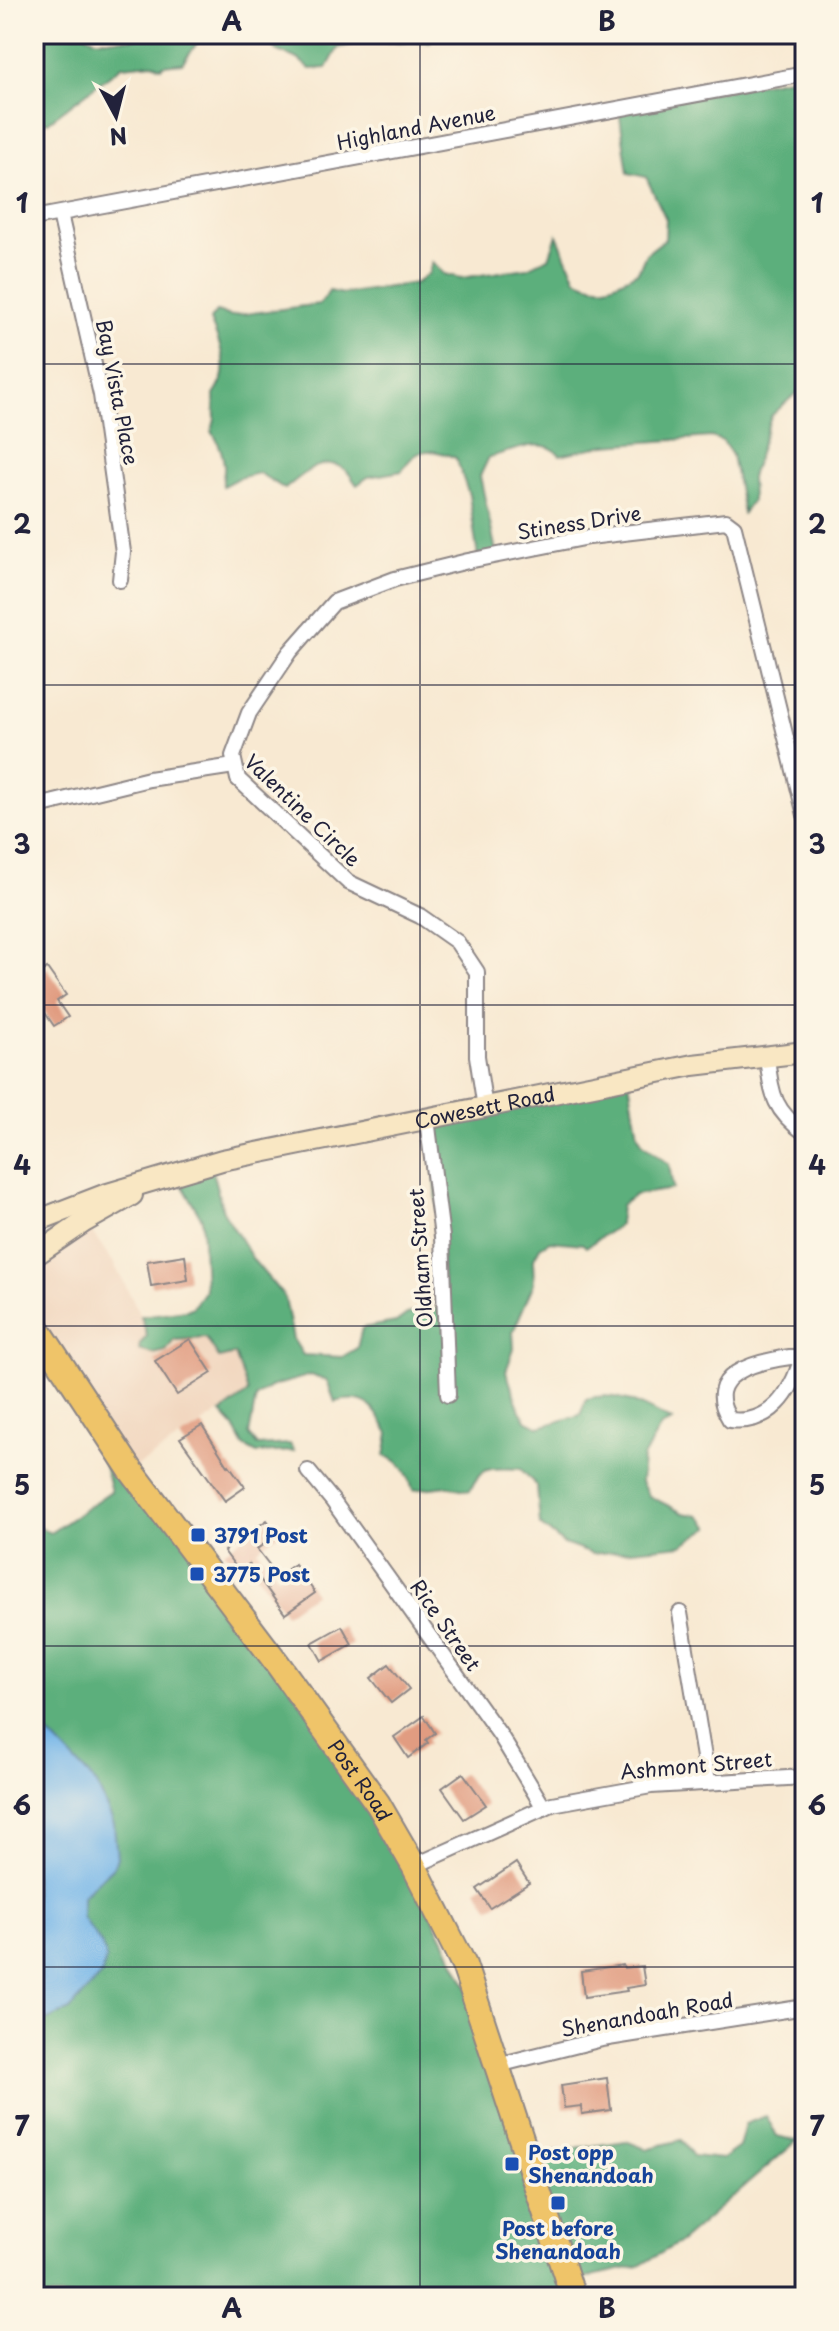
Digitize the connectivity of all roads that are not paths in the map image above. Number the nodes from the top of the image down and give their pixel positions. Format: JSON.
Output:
{"nodes":[{"id":1,"x":805,"y":74,"type":"edge"},
{"id":2,"x":60,"y":214,"type":"junction"},
{"id":3,"x":34,"y":218,"type":"edge"},
{"id":4,"x":120,"y":580,"type":"dead end"},
{"id":5,"x":234,"y":766,"type":"junction"},
{"id":6,"x":34,"y":807,"type":"edge"},
{"id":7,"x":805,"y":815,"type":"edge"},
{"id":8,"x":805,"y":1052,"type":"edge"},
{"id":9,"x":767,"y":1058,"type":"junction"},
{"id":10,"x":485,"y":1108,"type":"junction"},
{"id":11,"x":427,"y":1119,"type":"junction"},
{"id":12,"x":805,"y":1133,"type":"edge"},
{"id":13,"x":165,"y":1176,"type":"junction"},
{"id":14,"x":34,"y":1222,"type":"edge"},
{"id":15,"x":34,"y":1256,"type":"edge"},
{"id":16,"x":34,"y":1323,"type":"edge"},
{"id":17,"x":804,"y":1356,"type":"edge"},
{"id":18,"x":448,"y":1395,"type":"dead end"},
{"id":19,"x":308,"y":1471,"type":"dead end"},
{"id":20,"x":680,"y":1613,"type":"dead end"},
{"id":21,"x":805,"y":1777,"type":"edge"},
{"id":22,"x":708,"y":1781,"type":"junction"},
{"id":23,"x":544,"y":1808,"type":"junction"},
{"id":24,"x":414,"y":1866,"type":"junction"},
{"id":25,"x":805,"y":2007,"type":"edge"},
{"id":26,"x":498,"y":2065,"type":"junction"},
{"id":27,"x":573,"y":2297,"type":"edge"}],
"edges":[{"from":1,"to":2,"type":"street","name":"Highland Avenue"},
{"from":2,"to":3,"type":"street","name":"Highland Avenue"},
{"from":2,"to":4,"type":"street","name":"Bay Vista Place"},
{"from":5,"to":6,"type":"street","name":"Valentine Circle"},
{"from":5,"to":7,"type":"street","name":"Stiness Drive"},
{"from":5,"to":10,"type":"street","name":"Valentine Circle"},
{"from":8,"to":9,"type":"main road","name":"Cowesett Road"},
{"from":9,"to":10,"type":"main road","name":"Cowesett Road"},
{"from":9,"to":12,"type":"street"},
{"from":10,"to":11,"type":"main road","name":"Cowesett Road"},
{"from":11,"to":13,"type":"main road","name":"Cowesett Road"},
{"from":11,"to":18,"type":"street","name":"Oldham Street"},
{"from":13,"to":14,"type":"main road","name":"Cowesett Road"},
{"from":13,"to":15,"type":"main road","name":"Cowesett Road"},
{"from":16,"to":24,"type":"main road","name":"Post Road"},
{"from":17,"to":17,"type":"street"},
{"from":19,"to":23,"type":"street","name":"Rice Street"},
{"from":20,"to":22,"type":"street"},
{"from":21,"to":22,"type":"street","name":"Ashmont Street"},
{"from":22,"to":23,"type":"street","name":"Ashmont Street"},
{"from":23,"to":24,"type":"street","name":"Ashmont Street"},
{"from":24,"to":26,"type":"main road","name":"Post Road"},
{"from":25,"to":26,"type":"street","name":"Shenandoah Road"},
{"from":26,"to":27,"type":"main road","name":"Post Road"}]}
